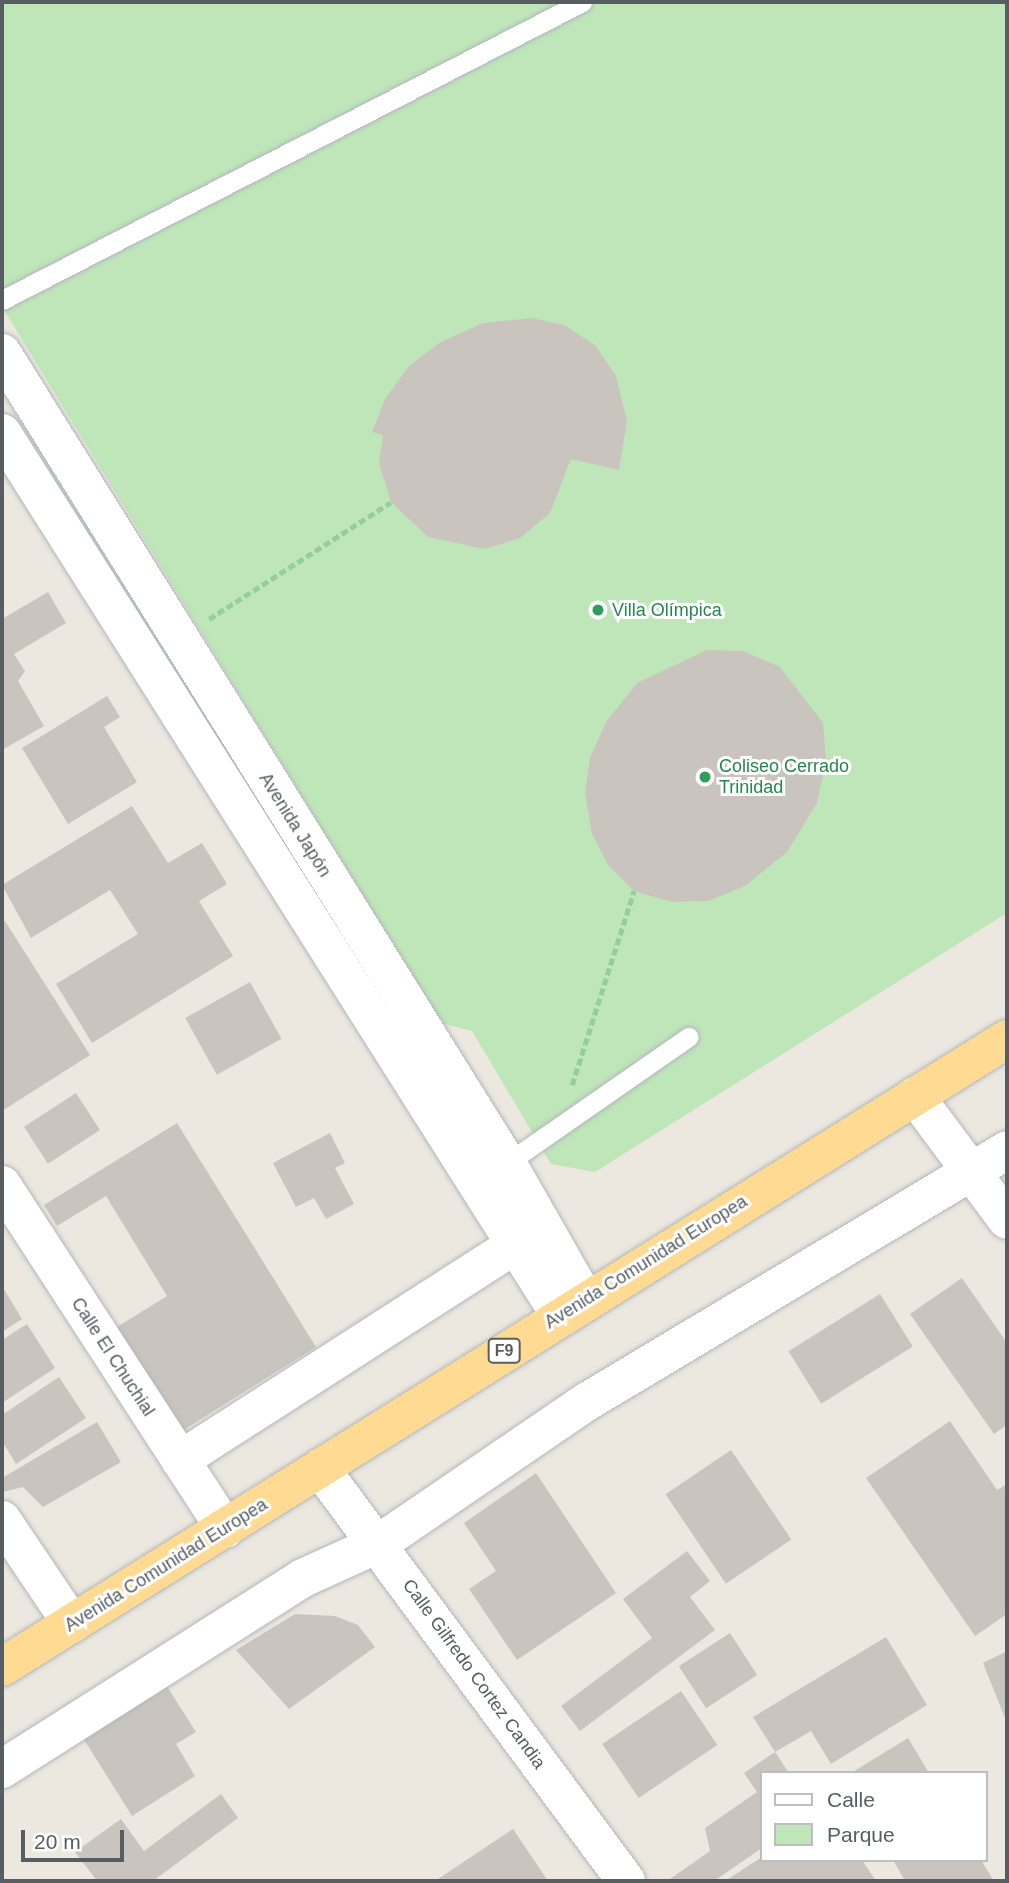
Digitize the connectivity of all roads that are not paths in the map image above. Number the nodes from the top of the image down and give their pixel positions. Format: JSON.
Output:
{"nodes":[{"id":1,"x":582,"y":2,"type":"edge"},
{"id":2,"x":2,"y":300,"type":"edge"},
{"id":3,"x":2,"y":353,"type":"edge"},
{"id":4,"x":2,"y":433,"type":"edge"},
{"id":5,"x":688,"y":1037,"type":"dead end"},
{"id":6,"x":1007,"y":1039,"type":"edge"},
{"id":7,"x":915,"y":1096,"type":"junction"},
{"id":8,"x":1007,"y":1150,"type":"edge"},
{"id":9,"x":507,"y":1163,"type":"junction"},
{"id":10,"x":972,"y":1172,"type":"junction"},
{"id":11,"x":2,"y":1185,"type":"edge"},
{"id":12,"x":1007,"y":1220,"type":"edge"},
{"id":13,"x":528,"y":1236,"type":"junction"},
{"id":14,"x":573,"y":1308,"type":"junction"},
{"id":15,"x":180,"y":1460,"type":"junction"},
{"id":16,"x":320,"y":1468,"type":"junction"},
{"id":17,"x":2,"y":1520,"type":"edge"},
{"id":18,"x":225,"y":1529,"type":"junction"},
{"id":19,"x":378,"y":1545,"type":"junction"},
{"id":20,"x":72,"y":1624,"type":"junction"},
{"id":21,"x":2,"y":1667,"type":"edge"},
{"id":22,"x":2,"y":1769,"type":"edge"},
{"id":23,"x":626,"y":1881,"type":"edge"}],
"edges":[{"from":1,"to":2,"type":"lane"},
{"from":3,"to":9,"type":"street","name":"Avenida Japón"},
{"from":4,"to":13,"type":"street","name":"Avenida Japón"},
{"from":5,"to":9,"type":"lane"},
{"from":6,"to":7,"type":"highway","name":"Avenida Comunidad Europea","number":"F9"},
{"from":7,"to":10,"type":"street"},
{"from":7,"to":14,"type":"highway","name":"Avenida Comunidad Europea","number":"F9"},
{"from":8,"to":10,"type":"street"},
{"from":9,"to":13,"type":"street","name":"Avenida Japón"},
{"from":10,"to":12,"type":"street"},
{"from":10,"to":19,"type":"street"},
{"from":11,"to":15,"type":"street","name":"Calle El Chuchial"},
{"from":13,"to":14,"type":"street","name":"Avenida Japón"},
{"from":13,"to":15,"type":"street"},
{"from":14,"to":16,"type":"highway","name":"Avenida Comunidad Europea","number":"F9"},
{"from":15,"to":18,"type":"street","name":"Calle El Chuchial"},
{"from":16,"to":18,"type":"highway","name":"Avenida Comunidad Europea","number":"F9"},
{"from":16,"to":19,"type":"street","name":"Calle Gilfredo Cortez Candia"},
{"from":17,"to":20,"type":"street"},
{"from":18,"to":20,"type":"highway","name":"Avenida Comunidad Europea","number":"F9"},
{"from":19,"to":22,"type":"street"},
{"from":19,"to":23,"type":"street","name":"Calle Gilfredo Cortez Candia"},
{"from":20,"to":21,"type":"highway","name":"Avenida Comunidad Europea","number":"F9"}]}
